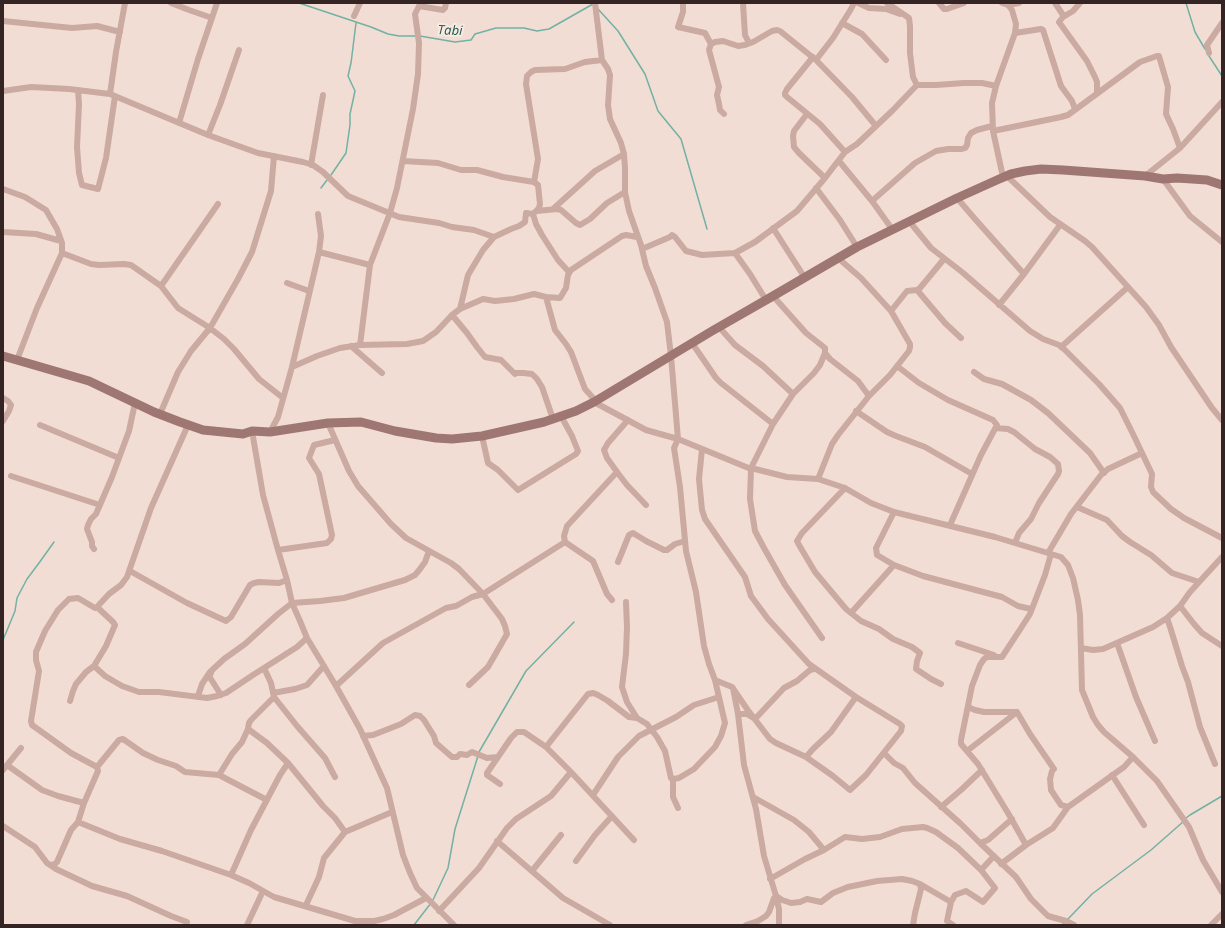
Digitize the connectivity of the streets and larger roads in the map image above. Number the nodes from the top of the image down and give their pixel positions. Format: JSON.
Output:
{"nodes":[{"id":1,"x":125,"y":3,"type":"edge"},
{"id":2,"x":171,"y":3,"type":"edge"},
{"id":3,"x":217,"y":3,"type":"edge"},
{"id":4,"x":360,"y":3,"type":"edge"},
{"id":5,"x":446,"y":3,"type":"edge"},
{"id":6,"x":595,"y":3,"type":"edge"},
{"id":7,"x":683,"y":3,"type":"edge"},
{"id":8,"x":743,"y":3,"type":"edge"},
{"id":9,"x":854,"y":3,"type":"edge"},
{"id":10,"x":858,"y":3,"type":"edge"},
{"id":11,"x":939,"y":3,"type":"edge"},
{"id":12,"x":964,"y":3,"type":"edge"},
{"id":13,"x":1019,"y":3,"type":"edge"},
{"id":14,"x":1055,"y":3,"type":"edge"},
{"id":15,"x":1080,"y":3,"type":"edge"},
{"id":16,"x":419,"y":4,"type":"edge"},
{"id":17,"x":1005,"y":4,"type":"edge"},
{"id":18,"x":886,"y":5,"type":"edge"},
{"id":19,"x":354,"y":16,"type":"dead end"},
{"id":20,"x":1063,"y":17,"type":"junction"},
{"id":21,"x":212,"y":18,"type":"junction"},
{"id":22,"x":3,"y":21,"type":"edge"},
{"id":23,"x":842,"y":23,"type":"junction"},
{"id":24,"x":1222,"y":23,"type":"edge"},
{"id":25,"x":120,"y":32,"type":"junction"},
{"id":26,"x":1016,"y":33,"type":"junction"},
{"id":27,"x":749,"y":43,"type":"junction"},
{"id":28,"x":711,"y":44,"type":"junction"},
{"id":29,"x":239,"y":50,"type":"dead end"},
{"id":30,"x":1209,"y":53,"type":"dead end"},
{"id":31,"x":815,"y":59,"type":"junction"},
{"id":32,"x":602,"y":60,"type":"junction"},
{"id":33,"x":886,"y":60,"type":"dead end"},
{"id":34,"x":918,"y":85,"type":"junction"},
{"id":35,"x":996,"y":86,"type":"junction"},
{"id":36,"x":78,"y":90,"type":"junction"},
{"id":37,"x":3,"y":91,"type":"edge"},
{"id":38,"x":1097,"y":93,"type":"junction"},
{"id":39,"x":112,"y":95,"type":"junction"},
{"id":40,"x":323,"y":95,"type":"dead end"},
{"id":41,"x":1222,"y":102,"type":"edge"},
{"id":42,"x":1075,"y":109,"type":"junction"},
{"id":43,"x":724,"y":114,"type":"dead end"},
{"id":44,"x":807,"y":114,"type":"junction"},
{"id":45,"x":179,"y":123,"type":"junction"},
{"id":46,"x":876,"y":126,"type":"junction"},
{"id":47,"x":992,"y":129,"type":"junction"},
{"id":48,"x":208,"y":135,"type":"junction"},
{"id":49,"x":1180,"y":148,"type":"junction"},
{"id":50,"x":845,"y":152,"type":"junction"},
{"id":51,"x":624,"y":154,"type":"junction"},
{"id":52,"x":274,"y":156,"type":"junction"},
{"id":53,"x":839,"y":160,"type":"junction"},
{"id":54,"x":403,"y":161,"type":"junction"},
{"id":55,"x":311,"y":165,"type":"junction"},
{"id":56,"x":1145,"y":176,"type":"junction"},
{"id":57,"x":1005,"y":177,"type":"junction"},
{"id":58,"x":825,"y":178,"type":"junction"},
{"id":59,"x":1163,"y":179,"type":"junction"},
{"id":60,"x":534,"y":182,"type":"junction"},
{"id":61,"x":1222,"y":185,"type":"edge"},
{"id":62,"x":816,"y":188,"type":"junction"},
{"id":63,"x":3,"y":189,"type":"edge"},
{"id":64,"x":625,"y":192,"type":"junction"},
{"id":65,"x":957,"y":198,"type":"junction"},
{"id":66,"x":872,"y":201,"type":"junction"},
{"id":67,"x":218,"y":204,"type":"dead end"},
{"id":68,"x":553,"y":209,"type":"junction"},
{"id":69,"x":535,"y":212,"type":"junction"},
{"id":70,"x":390,"y":213,"type":"junction"},
{"id":71,"x":318,"y":214,"type":"dead end"},
{"id":72,"x":908,"y":221,"type":"junction"},
{"id":73,"x":1060,"y":225,"type":"junction"},
{"id":74,"x":773,"y":228,"type":"junction"},
{"id":75,"x":892,"y":229,"type":"junction"},
{"id":76,"x":3,"y":232,"type":"edge"},
{"id":77,"x":494,"y":237,"type":"junction"},
{"id":78,"x":637,"y":237,"type":"junction"},
{"id":79,"x":61,"y":241,"type":"junction"},
{"id":80,"x":1222,"y":242,"type":"edge"},
{"id":81,"x":857,"y":247,"type":"junction"},
{"id":82,"x":642,"y":249,"type":"junction"},
{"id":83,"x":319,"y":252,"type":"junction"},
{"id":84,"x":62,"y":253,"type":"junction"},
{"id":85,"x":735,"y":253,"type":"junction"},
{"id":86,"x":838,"y":258,"type":"junction"},
{"id":87,"x":944,"y":259,"type":"junction"},
{"id":88,"x":370,"y":265,"type":"junction"},
{"id":89,"x":569,"y":272,"type":"junction"},
{"id":90,"x":1024,"y":274,"type":"junction"},
{"id":91,"x":805,"y":278,"type":"junction"},
{"id":92,"x":287,"y":283,"type":"dead end"},
{"id":93,"x":161,"y":286,"type":"junction"},
{"id":94,"x":1128,"y":287,"type":"junction"},
{"id":95,"x":917,"y":290,"type":"junction"},
{"id":96,"x":310,"y":291,"type":"junction"},
{"id":97,"x":546,"y":297,"type":"junction"},
{"id":98,"x":770,"y":298,"type":"junction"},
{"id":99,"x":999,"y":305,"type":"junction"},
{"id":100,"x":460,"y":309,"type":"junction"},
{"id":101,"x":891,"y":311,"type":"junction"},
{"id":102,"x":452,"y":315,"type":"junction"},
{"id":103,"x":719,"y":327,"type":"junction"},
{"id":104,"x":210,"y":328,"type":"junction"},
{"id":105,"x":961,"y":338,"type":"dead end"},
{"id":106,"x":692,"y":343,"type":"junction"},
{"id":107,"x":360,"y":345,"type":"junction"},
{"id":108,"x":351,"y":346,"type":"junction"},
{"id":109,"x":1061,"y":347,"type":"junction"},
{"id":110,"x":825,"y":353,"type":"junction"},
{"id":111,"x":3,"y":356,"type":"edge"},
{"id":112,"x":671,"y":356,"type":"junction"},
{"id":113,"x":17,"y":360,"type":"junction"},
{"id":114,"x":897,"y":366,"type":"junction"},
{"id":115,"x":292,"y":368,"type":"junction"},
{"id":116,"x":974,"y":372,"type":"dead end"},
{"id":117,"x":382,"y":373,"type":"dead end"},
{"id":118,"x":793,"y":394,"type":"junction"},
{"id":119,"x":869,"y":396,"type":"junction"},
{"id":120,"x":3,"y":398,"type":"edge"},
{"id":121,"x":283,"y":398,"type":"junction"},
{"id":122,"x":594,"y":402,"type":"junction"},
{"id":123,"x":135,"y":403,"type":"junction"},
{"id":124,"x":856,"y":411,"type":"junction"},
{"id":125,"x":160,"y":414,"type":"junction"},
{"id":126,"x":557,"y":417,"type":"junction"},
{"id":127,"x":628,"y":420,"type":"junction"},
{"id":128,"x":1222,"y":420,"type":"edge"},
{"id":129,"x":3,"y":421,"type":"edge"},
{"id":130,"x":328,"y":423,"type":"junction"},
{"id":131,"x":773,"y":424,"type":"junction"},
{"id":132,"x":40,"y":425,"type":"dead end"},
{"id":133,"x":188,"y":425,"type":"junction"},
{"id":134,"x":996,"y":428,"type":"junction"},
{"id":135,"x":252,"y":431,"type":"junction"},
{"id":136,"x":270,"y":432,"type":"junction"},
{"id":137,"x":482,"y":436,"type":"junction"},
{"id":138,"x":678,"y":439,"type":"junction"},
{"id":139,"x":335,"y":440,"type":"junction"},
{"id":140,"x":702,"y":449,"type":"junction"},
{"id":141,"x":1142,"y":453,"type":"junction"},
{"id":142,"x":119,"y":458,"type":"junction"},
{"id":143,"x":751,"y":469,"type":"junction"},
{"id":144,"x":617,"y":472,"type":"junction"},
{"id":145,"x":1104,"y":473,"type":"junction"},
{"id":146,"x":972,"y":474,"type":"junction"},
{"id":147,"x":11,"y":476,"type":"dead end"},
{"id":148,"x":818,"y":479,"type":"junction"},
{"id":149,"x":845,"y":488,"type":"junction"},
{"id":150,"x":100,"y":505,"type":"junction"},
{"id":151,"x":646,"y":505,"type":"dead end"},
{"id":152,"x":1077,"y":507,"type":"junction"},
{"id":153,"x":894,"y":512,"type":"junction"},
{"id":154,"x":950,"y":525,"type":"junction"},
{"id":155,"x":1222,"y":538,"type":"edge"},
{"id":156,"x":685,"y":541,"type":"junction"},
{"id":157,"x":565,"y":542,"type":"junction"},
{"id":158,"x":1015,"y":543,"type":"junction"},
{"id":159,"x":94,"y":549,"type":"dead end"},
{"id":160,"x":278,"y":550,"type":"junction"},
{"id":161,"x":429,"y":551,"type":"junction"},
{"id":162,"x":1050,"y":553,"type":"junction"},
{"id":163,"x":1222,"y":558,"type":"edge"},
{"id":164,"x":618,"y":562,"type":"dead end"},
{"id":165,"x":894,"y":565,"type":"junction"},
{"id":166,"x":1219,"y":565,"type":"edge"},
{"id":167,"x":130,"y":571,"type":"junction"},
{"id":168,"x":287,"y":580,"type":"junction"},
{"id":169,"x":1199,"y":582,"type":"junction"},
{"id":170,"x":483,"y":594,"type":"junction"},
{"id":171,"x":612,"y":600,"type":"dead end"},
{"id":172,"x":626,"y":602,"type":"dead end"},
{"id":173,"x":292,"y":603,"type":"junction"},
{"id":174,"x":1180,"y":606,"type":"junction"},
{"id":175,"x":97,"y":607,"type":"junction"},
{"id":176,"x":1032,"y":609,"type":"junction"},
{"id":177,"x":851,"y":613,"type":"junction"},
{"id":178,"x":1167,"y":618,"type":"junction"},
{"id":179,"x":307,"y":638,"type":"junction"},
{"id":180,"x":822,"y":638,"type":"dead end"},
{"id":181,"x":958,"y":643,"type":"dead end"},
{"id":182,"x":1117,"y":643,"type":"junction"},
{"id":183,"x":1222,"y":646,"type":"edge"},
{"id":184,"x":1081,"y":648,"type":"junction"},
{"id":185,"x":1002,"y":657,"type":"junction"},
{"id":186,"x":224,"y":659,"type":"junction"},
{"id":187,"x":94,"y":666,"type":"junction"},
{"id":188,"x":324,"y":666,"type":"junction"},
{"id":189,"x":264,"y":668,"type":"junction"},
{"id":190,"x":814,"y":669,"type":"junction"},
{"id":191,"x":716,"y":680,"type":"junction"},
{"id":192,"x":941,"y":684,"type":"dead end"},
{"id":193,"x":468,"y":685,"type":"dead end"},
{"id":194,"x":336,"y":686,"type":"junction"},
{"id":195,"x":732,"y":686,"type":"junction"},
{"id":196,"x":221,"y":695,"type":"junction"},
{"id":197,"x":274,"y":695,"type":"junction"},
{"id":198,"x":198,"y":696,"type":"junction"},
{"id":199,"x":719,"y":697,"type":"junction"},
{"id":200,"x":856,"y":697,"type":"junction"},
{"id":201,"x":70,"y":701,"type":"dead end"},
{"id":202,"x":968,"y":707,"type":"junction"},
{"id":203,"x":1017,"y":712,"type":"junction"},
{"id":204,"x":738,"y":714,"type":"junction"},
{"id":205,"x":637,"y":718,"type":"junction"},
{"id":206,"x":755,"y":719,"type":"junction"},
{"id":207,"x":248,"y":728,"type":"junction"},
{"id":208,"x":651,"y":730,"type":"junction"},
{"id":209,"x":363,"y":736,"type":"junction"},
{"id":210,"x":1155,"y":741,"type":"dead end"},
{"id":211,"x":546,"y":747,"type":"junction"},
{"id":212,"x":21,"y":748,"type":"dead end"},
{"id":213,"x":967,"y":751,"type":"junction"},
{"id":214,"x":884,"y":753,"type":"junction"},
{"id":215,"x":497,"y":757,"type":"junction"},
{"id":216,"x":806,"y":757,"type":"junction"},
{"id":217,"x":1133,"y":757,"type":"junction"},
{"id":218,"x":487,"y":758,"type":"junction"},
{"id":219,"x":288,"y":763,"type":"junction"},
{"id":220,"x":1215,"y":764,"type":"dead end"},
{"id":221,"x":97,"y":767,"type":"junction"},
{"id":222,"x":489,"y":767,"type":"junction"},
{"id":223,"x":5,"y":768,"type":"edge"},
{"id":224,"x":982,"y":770,"type":"junction"},
{"id":225,"x":571,"y":772,"type":"junction"},
{"id":226,"x":219,"y":775,"type":"junction"},
{"id":227,"x":1112,"y":775,"type":"junction"},
{"id":228,"x":335,"y":777,"type":"dead end"},
{"id":229,"x":673,"y":779,"type":"junction"},
{"id":230,"x":500,"y":784,"type":"dead end"},
{"id":231,"x":592,"y":795,"type":"junction"},
{"id":232,"x":753,"y":797,"type":"junction"},
{"id":233,"x":267,"y":800,"type":"junction"},
{"id":234,"x":84,"y":803,"type":"junction"},
{"id":235,"x":941,"y":806,"type":"junction"},
{"id":236,"x":678,"y":808,"type":"dead end"},
{"id":237,"x":1068,"y":808,"type":"junction"},
{"id":238,"x":392,"y":812,"type":"junction"},
{"id":239,"x":612,"y":816,"type":"junction"},
{"id":240,"x":1012,"y":819,"type":"junction"},
{"id":241,"x":78,"y":822,"type":"junction"},
{"id":242,"x":1144,"y":825,"type":"dead end"},
{"id":243,"x":3,"y":826,"type":"edge"},
{"id":244,"x":345,"y":832,"type":"junction"},
{"id":245,"x":561,"y":835,"type":"dead end"},
{"id":246,"x":634,"y":840,"type":"dead end"},
{"id":247,"x":497,"y":841,"type":"junction"},
{"id":248,"x":980,"y":843,"type":"junction"},
{"id":249,"x":1026,"y":845,"type":"junction"},
{"id":250,"x":824,"y":850,"type":"junction"},
{"id":251,"x":994,"y":856,"type":"junction"},
{"id":252,"x":576,"y":862,"type":"dead end"},
{"id":253,"x":1001,"y":864,"type":"junction"},
{"id":254,"x":51,"y":865,"type":"junction"},
{"id":255,"x":981,"y":870,"type":"junction"},
{"id":256,"x":532,"y":871,"type":"junction"},
{"id":257,"x":231,"y":875,"type":"junction"},
{"id":258,"x":770,"y":879,"type":"junction"},
{"id":259,"x":920,"y":884,"type":"junction"},
{"id":260,"x":263,"y":891,"type":"junction"},
{"id":261,"x":1222,"y":892,"type":"edge"},
{"id":262,"x":776,"y":896,"type":"junction"},
{"id":263,"x":426,"y":898,"type":"junction"},
{"id":264,"x":951,"y":902,"type":"junction"},
{"id":265,"x":306,"y":905,"type":"junction"},
{"id":266,"x":439,"y":911,"type":"junction"},
{"id":267,"x":1222,"y":914,"type":"edge"},
{"id":268,"x":187,"y":922,"type":"dead end"},
{"id":269,"x":247,"y":925,"type":"edge"},
{"id":270,"x":454,"y":925,"type":"edge"},
{"id":271,"x":610,"y":925,"type":"edge"},
{"id":272,"x":746,"y":925,"type":"edge"},
{"id":273,"x":779,"y":925,"type":"edge"},
{"id":274,"x":913,"y":925,"type":"edge"},
{"id":275,"x":953,"y":925,"type":"edge"},
{"id":276,"x":1074,"y":925,"type":"edge"},
{"id":277,"x":1212,"y":925,"type":"edge"}],
"edges":[{"from":1,"to":25,"type":"street"},
{"from":2,"to":21,"type":"street"},
{"from":3,"to":21,"type":"street"},
{"from":4,"to":19,"type":"street"},
{"from":5,"to":16,"type":"street"},
{"from":6,"to":32,"type":"street"},
{"from":7,"to":28,"type":"street"},
{"from":8,"to":27,"type":"street"},
{"from":9,"to":23,"type":"street"},
{"from":10,"to":18,"type":"street"},
{"from":11,"to":12,"type":"street"},
{"from":13,"to":17,"type":"street"},
{"from":14,"to":20,"type":"street"},
{"from":15,"to":20,"type":"street"},
{"from":16,"to":54,"type":"street"},
{"from":17,"to":26,"type":"street"},
{"from":18,"to":34,"type":"street"},
{"from":20,"to":38,"type":"street"},
{"from":21,"to":45,"type":"street"},
{"from":22,"to":25,"type":"street"},
{"from":23,"to":31,"type":"street"},
{"from":23,"to":33,"type":"street"},
{"from":24,"to":30,"type":"street"},
{"from":25,"to":39,"type":"street"},
{"from":26,"to":35,"type":"street"},
{"from":26,"to":42,"type":"street"},
{"from":27,"to":28,"type":"street"},
{"from":27,"to":31,"type":"street"},
{"from":28,"to":43,"type":"street"},
{"from":29,"to":48,"type":"street"},
{"from":31,"to":44,"type":"street"},
{"from":31,"to":46,"type":"street"},
{"from":32,"to":51,"type":"street"},
{"from":32,"to":60,"type":"street"},
{"from":34,"to":35,"type":"street"},
{"from":34,"to":46,"type":"street"},
{"from":35,"to":47,"type":"street"},
{"from":36,"to":37,"type":"street"},
{"from":36,"to":39,"type":"street"},
{"from":36,"to":39,"type":"street"},
{"from":38,"to":42,"type":"street"},
{"from":38,"to":49,"type":"street"},
{"from":39,"to":45,"type":"street"},
{"from":40,"to":55,"type":"street"},
{"from":41,"to":49,"type":"street"},
{"from":42,"to":47,"type":"street"},
{"from":44,"to":50,"type":"street"},
{"from":44,"to":58,"type":"street"},
{"from":45,"to":48,"type":"street"},
{"from":46,"to":50,"type":"street"},
{"from":47,"to":57,"type":"street"},
{"from":47,"to":66,"type":"street"},
{"from":48,"to":52,"type":"street"},
{"from":49,"to":56,"type":"street"},
{"from":50,"to":53,"type":"street"},
{"from":51,"to":64,"type":"street"},
{"from":51,"to":68,"type":"street"},
{"from":52,"to":55,"type":"street"},
{"from":52,"to":104,"type":"street"},
{"from":53,"to":58,"type":"street"},
{"from":53,"to":66,"type":"street"},
{"from":54,"to":60,"type":"street"},
{"from":54,"to":70,"type":"street"},
{"from":55,"to":70,"type":"street"},
{"from":56,"to":57,"type":"street"},
{"from":56,"to":59,"type":"street"},
{"from":57,"to":65,"type":"street"},
{"from":57,"to":73,"type":"street"},
{"from":58,"to":62,"type":"street"},
{"from":59,"to":61,"type":"street"},
{"from":59,"to":80,"type":"street"},
{"from":60,"to":69,"type":"street"},
{"from":62,"to":74,"type":"street"},
{"from":62,"to":81,"type":"street"},
{"from":63,"to":79,"type":"street"},
{"from":64,"to":68,"type":"street"},
{"from":64,"to":78,"type":"street"},
{"from":65,"to":72,"type":"street"},
{"from":65,"to":90,"type":"street"},
{"from":66,"to":75,"type":"street"},
{"from":67,"to":93,"type":"street"},
{"from":68,"to":69,"type":"street"},
{"from":69,"to":77,"type":"street"},
{"from":69,"to":89,"type":"street"},
{"from":70,"to":77,"type":"street"},
{"from":70,"to":88,"type":"street"},
{"from":71,"to":83,"type":"street"},
{"from":72,"to":75,"type":"street"},
{"from":72,"to":87,"type":"street"},
{"from":73,"to":90,"type":"street"},
{"from":73,"to":94,"type":"street"},
{"from":74,"to":85,"type":"street"},
{"from":74,"to":91,"type":"street"},
{"from":75,"to":81,"type":"street"},
{"from":76,"to":79,"type":"street"},
{"from":77,"to":100,"type":"street"},
{"from":78,"to":82,"type":"street"},
{"from":78,"to":89,"type":"street"},
{"from":79,"to":84,"type":"street"},
{"from":81,"to":86,"type":"street"},
{"from":82,"to":85,"type":"street"},
{"from":82,"to":112,"type":"street"},
{"from":83,"to":88,"type":"street"},
{"from":83,"to":96,"type":"street"},
{"from":84,"to":93,"type":"street"},
{"from":84,"to":113,"type":"street"},
{"from":85,"to":98,"type":"street"},
{"from":86,"to":91,"type":"street"},
{"from":86,"to":101,"type":"street"},
{"from":87,"to":95,"type":"street"},
{"from":87,"to":99,"type":"street"},
{"from":88,"to":107,"type":"street"},
{"from":89,"to":97,"type":"street"},
{"from":90,"to":99,"type":"street"},
{"from":91,"to":98,"type":"street"},
{"from":92,"to":96,"type":"street"},
{"from":93,"to":104,"type":"street"},
{"from":94,"to":109,"type":"street"},
{"from":94,"to":128,"type":"street"},
{"from":95,"to":101,"type":"street"},
{"from":95,"to":105,"type":"street"},
{"from":96,"to":115,"type":"street"},
{"from":97,"to":100,"type":"street"},
{"from":97,"to":122,"type":"street"},
{"from":98,"to":103,"type":"street"},
{"from":98,"to":110,"type":"street"},
{"from":99,"to":109,"type":"street"},
{"from":100,"to":102,"type":"street"},
{"from":101,"to":114,"type":"street"},
{"from":102,"to":107,"type":"street"},
{"from":102,"to":126,"type":"street"},
{"from":103,"to":106,"type":"street"},
{"from":103,"to":118,"type":"street"},
{"from":104,"to":121,"type":"street"},
{"from":104,"to":125,"type":"street"},
{"from":106,"to":112,"type":"street"},
{"from":106,"to":131,"type":"street"},
{"from":107,"to":108,"type":"street"},
{"from":108,"to":115,"type":"street"},
{"from":108,"to":117,"type":"street"},
{"from":109,"to":141,"type":"street"},
{"from":110,"to":118,"type":"street"},
{"from":110,"to":119,"type":"street"},
{"from":111,"to":113,"type":"street"},
{"from":112,"to":122,"type":"street"},
{"from":112,"to":138,"type":"street"},
{"from":113,"to":123,"type":"street"},
{"from":114,"to":119,"type":"street"},
{"from":114,"to":134,"type":"street"},
{"from":115,"to":121,"type":"street"},
{"from":116,"to":145,"type":"street"},
{"from":118,"to":131,"type":"street"},
{"from":119,"to":124,"type":"street"},
{"from":120,"to":129,"type":"street"},
{"from":121,"to":136,"type":"street"},
{"from":122,"to":126,"type":"street"},
{"from":122,"to":127,"type":"street"},
{"from":123,"to":125,"type":"street"},
{"from":123,"to":142,"type":"street"},
{"from":124,"to":146,"type":"street"},
{"from":124,"to":148,"type":"street"},
{"from":125,"to":133,"type":"street"},
{"from":126,"to":137,"type":"street"},
{"from":126,"to":137,"type":"street"},
{"from":127,"to":138,"type":"street"},
{"from":127,"to":144,"type":"street"},
{"from":130,"to":136,"type":"street"},
{"from":130,"to":137,"type":"street"},
{"from":130,"to":139,"type":"street"},
{"from":131,"to":143,"type":"street"},
{"from":132,"to":142,"type":"street"},
{"from":133,"to":135,"type":"street"},
{"from":133,"to":167,"type":"street"},
{"from":134,"to":146,"type":"street"},
{"from":134,"to":158,"type":"street"},
{"from":135,"to":136,"type":"street"},
{"from":135,"to":160,"type":"street"},
{"from":138,"to":140,"type":"street"},
{"from":138,"to":156,"type":"street"},
{"from":139,"to":160,"type":"street"},
{"from":139,"to":161,"type":"street"},
{"from":140,"to":143,"type":"street"},
{"from":140,"to":190,"type":"street"},
{"from":141,"to":145,"type":"street"},
{"from":141,"to":155,"type":"street"},
{"from":142,"to":150,"type":"street"},
{"from":143,"to":148,"type":"street"},
{"from":143,"to":180,"type":"street"},
{"from":144,"to":151,"type":"street"},
{"from":144,"to":157,"type":"street"},
{"from":145,"to":152,"type":"street"},
{"from":146,"to":154,"type":"street"},
{"from":147,"to":150,"type":"street"},
{"from":148,"to":149,"type":"street"},
{"from":149,"to":153,"type":"street"},
{"from":149,"to":177,"type":"street"},
{"from":150,"to":159,"type":"street"},
{"from":152,"to":162,"type":"street"},
{"from":152,"to":169,"type":"street"},
{"from":153,"to":154,"type":"street"},
{"from":153,"to":165,"type":"street"},
{"from":154,"to":158,"type":"street"},
{"from":156,"to":164,"type":"street"},
{"from":156,"to":191,"type":"street"},
{"from":157,"to":170,"type":"street"},
{"from":157,"to":171,"type":"street"},
{"from":158,"to":162,"type":"street"},
{"from":160,"to":168,"type":"street"},
{"from":161,"to":170,"type":"street"},
{"from":161,"to":173,"type":"street"},
{"from":162,"to":176,"type":"street"},
{"from":162,"to":184,"type":"street"},
{"from":163,"to":166,"type":"street"},
{"from":165,"to":176,"type":"street"},
{"from":165,"to":177,"type":"street"},
{"from":166,"to":169,"type":"street"},
{"from":167,"to":168,"type":"street"},
{"from":167,"to":175,"type":"street"},
{"from":168,"to":173,"type":"street"},
{"from":169,"to":174,"type":"street"},
{"from":170,"to":193,"type":"street"},
{"from":170,"to":194,"type":"street"},
{"from":172,"to":205,"type":"street"},
{"from":173,"to":179,"type":"street"},
{"from":173,"to":186,"type":"street"},
{"from":174,"to":178,"type":"street"},
{"from":174,"to":183,"type":"street"},
{"from":175,"to":187,"type":"street"},
{"from":175,"to":221,"type":"street"},
{"from":176,"to":185,"type":"street"},
{"from":177,"to":192,"type":"street"},
{"from":178,"to":182,"type":"street"},
{"from":178,"to":220,"type":"street"},
{"from":179,"to":188,"type":"street"},
{"from":179,"to":189,"type":"street"},
{"from":181,"to":185,"type":"street"},
{"from":182,"to":184,"type":"street"},
{"from":182,"to":210,"type":"street"},
{"from":184,"to":217,"type":"street"},
{"from":185,"to":202,"type":"street"},
{"from":186,"to":196,"type":"street"},
{"from":186,"to":198,"type":"street"},
{"from":187,"to":198,"type":"street"},
{"from":187,"to":201,"type":"street"},
{"from":188,"to":194,"type":"street"},
{"from":188,"to":197,"type":"street"},
{"from":189,"to":196,"type":"street"},
{"from":189,"to":197,"type":"street"},
{"from":190,"to":200,"type":"street"},
{"from":190,"to":206,"type":"street"},
{"from":191,"to":195,"type":"street"},
{"from":191,"to":199,"type":"street"},
{"from":194,"to":209,"type":"street"},
{"from":195,"to":204,"type":"street"},
{"from":195,"to":206,"type":"street"},
{"from":196,"to":198,"type":"street"},
{"from":197,"to":207,"type":"street"},
{"from":197,"to":228,"type":"street"},
{"from":199,"to":208,"type":"street"},
{"from":199,"to":229,"type":"street"},
{"from":200,"to":214,"type":"street"},
{"from":200,"to":216,"type":"street"},
{"from":202,"to":203,"type":"street"},
{"from":202,"to":213,"type":"street"},
{"from":203,"to":213,"type":"street"},
{"from":203,"to":237,"type":"street"},
{"from":204,"to":206,"type":"street"},
{"from":204,"to":232,"type":"street"},
{"from":205,"to":208,"type":"street"},
{"from":205,"to":211,"type":"street"},
{"from":206,"to":216,"type":"street"},
{"from":207,"to":219,"type":"street"},
{"from":207,"to":226,"type":"street"},
{"from":208,"to":229,"type":"street"},
{"from":208,"to":231,"type":"street"},
{"from":209,"to":218,"type":"street"},
{"from":209,"to":238,"type":"street"},
{"from":211,"to":215,"type":"street"},
{"from":211,"to":225,"type":"street"},
{"from":212,"to":223,"type":"street"},
{"from":213,"to":224,"type":"street"},
{"from":214,"to":216,"type":"street"},
{"from":214,"to":235,"type":"street"},
{"from":215,"to":218,"type":"street"},
{"from":215,"to":222,"type":"street"},
{"from":217,"to":227,"type":"street"},
{"from":217,"to":261,"type":"street"},
{"from":218,"to":222,"type":"street"},
{"from":219,"to":233,"type":"street"},
{"from":219,"to":244,"type":"street"},
{"from":221,"to":226,"type":"street"},
{"from":221,"to":234,"type":"street"},
{"from":222,"to":230,"type":"street"},
{"from":223,"to":234,"type":"street"},
{"from":224,"to":235,"type":"street"},
{"from":224,"to":240,"type":"street"},
{"from":225,"to":231,"type":"street"},
{"from":225,"to":247,"type":"street"},
{"from":226,"to":233,"type":"street"},
{"from":227,"to":237,"type":"street"},
{"from":227,"to":242,"type":"street"},
{"from":229,"to":236,"type":"street"},
{"from":231,"to":239,"type":"street"},
{"from":232,"to":250,"type":"street"},
{"from":232,"to":258,"type":"street"},
{"from":233,"to":257,"type":"street"},
{"from":234,"to":241,"type":"street"},
{"from":235,"to":248,"type":"street"},
{"from":237,"to":249,"type":"street"},
{"from":238,"to":244,"type":"street"},
{"from":238,"to":263,"type":"street"},
{"from":239,"to":246,"type":"street"},
{"from":239,"to":252,"type":"street"},
{"from":240,"to":248,"type":"street"},
{"from":240,"to":249,"type":"street"},
{"from":241,"to":254,"type":"street"},
{"from":241,"to":257,"type":"street"},
{"from":243,"to":254,"type":"street"},
{"from":244,"to":265,"type":"street"},
{"from":245,"to":256,"type":"street"},
{"from":247,"to":256,"type":"street"},
{"from":247,"to":266,"type":"street"},
{"from":248,"to":251,"type":"street"},
{"from":249,"to":253,"type":"street"},
{"from":250,"to":255,"type":"street"},
{"from":250,"to":258,"type":"street"},
{"from":251,"to":253,"type":"street"},
{"from":251,"to":255,"type":"street"},
{"from":253,"to":276,"type":"street"},
{"from":254,"to":268,"type":"street"},
{"from":255,"to":264,"type":"street"},
{"from":256,"to":271,"type":"street"},
{"from":257,"to":260,"type":"street"},
{"from":258,"to":262,"type":"street"},
{"from":259,"to":262,"type":"street"},
{"from":259,"to":264,"type":"street"},
{"from":259,"to":274,"type":"street"},
{"from":260,"to":265,"type":"street"},
{"from":260,"to":269,"type":"street"},
{"from":262,"to":272,"type":"street"},
{"from":262,"to":273,"type":"street"},
{"from":263,"to":265,"type":"street"},
{"from":263,"to":266,"type":"street"},
{"from":264,"to":275,"type":"street"},
{"from":266,"to":270,"type":"street"},
{"from":267,"to":277,"type":"street"}]}
